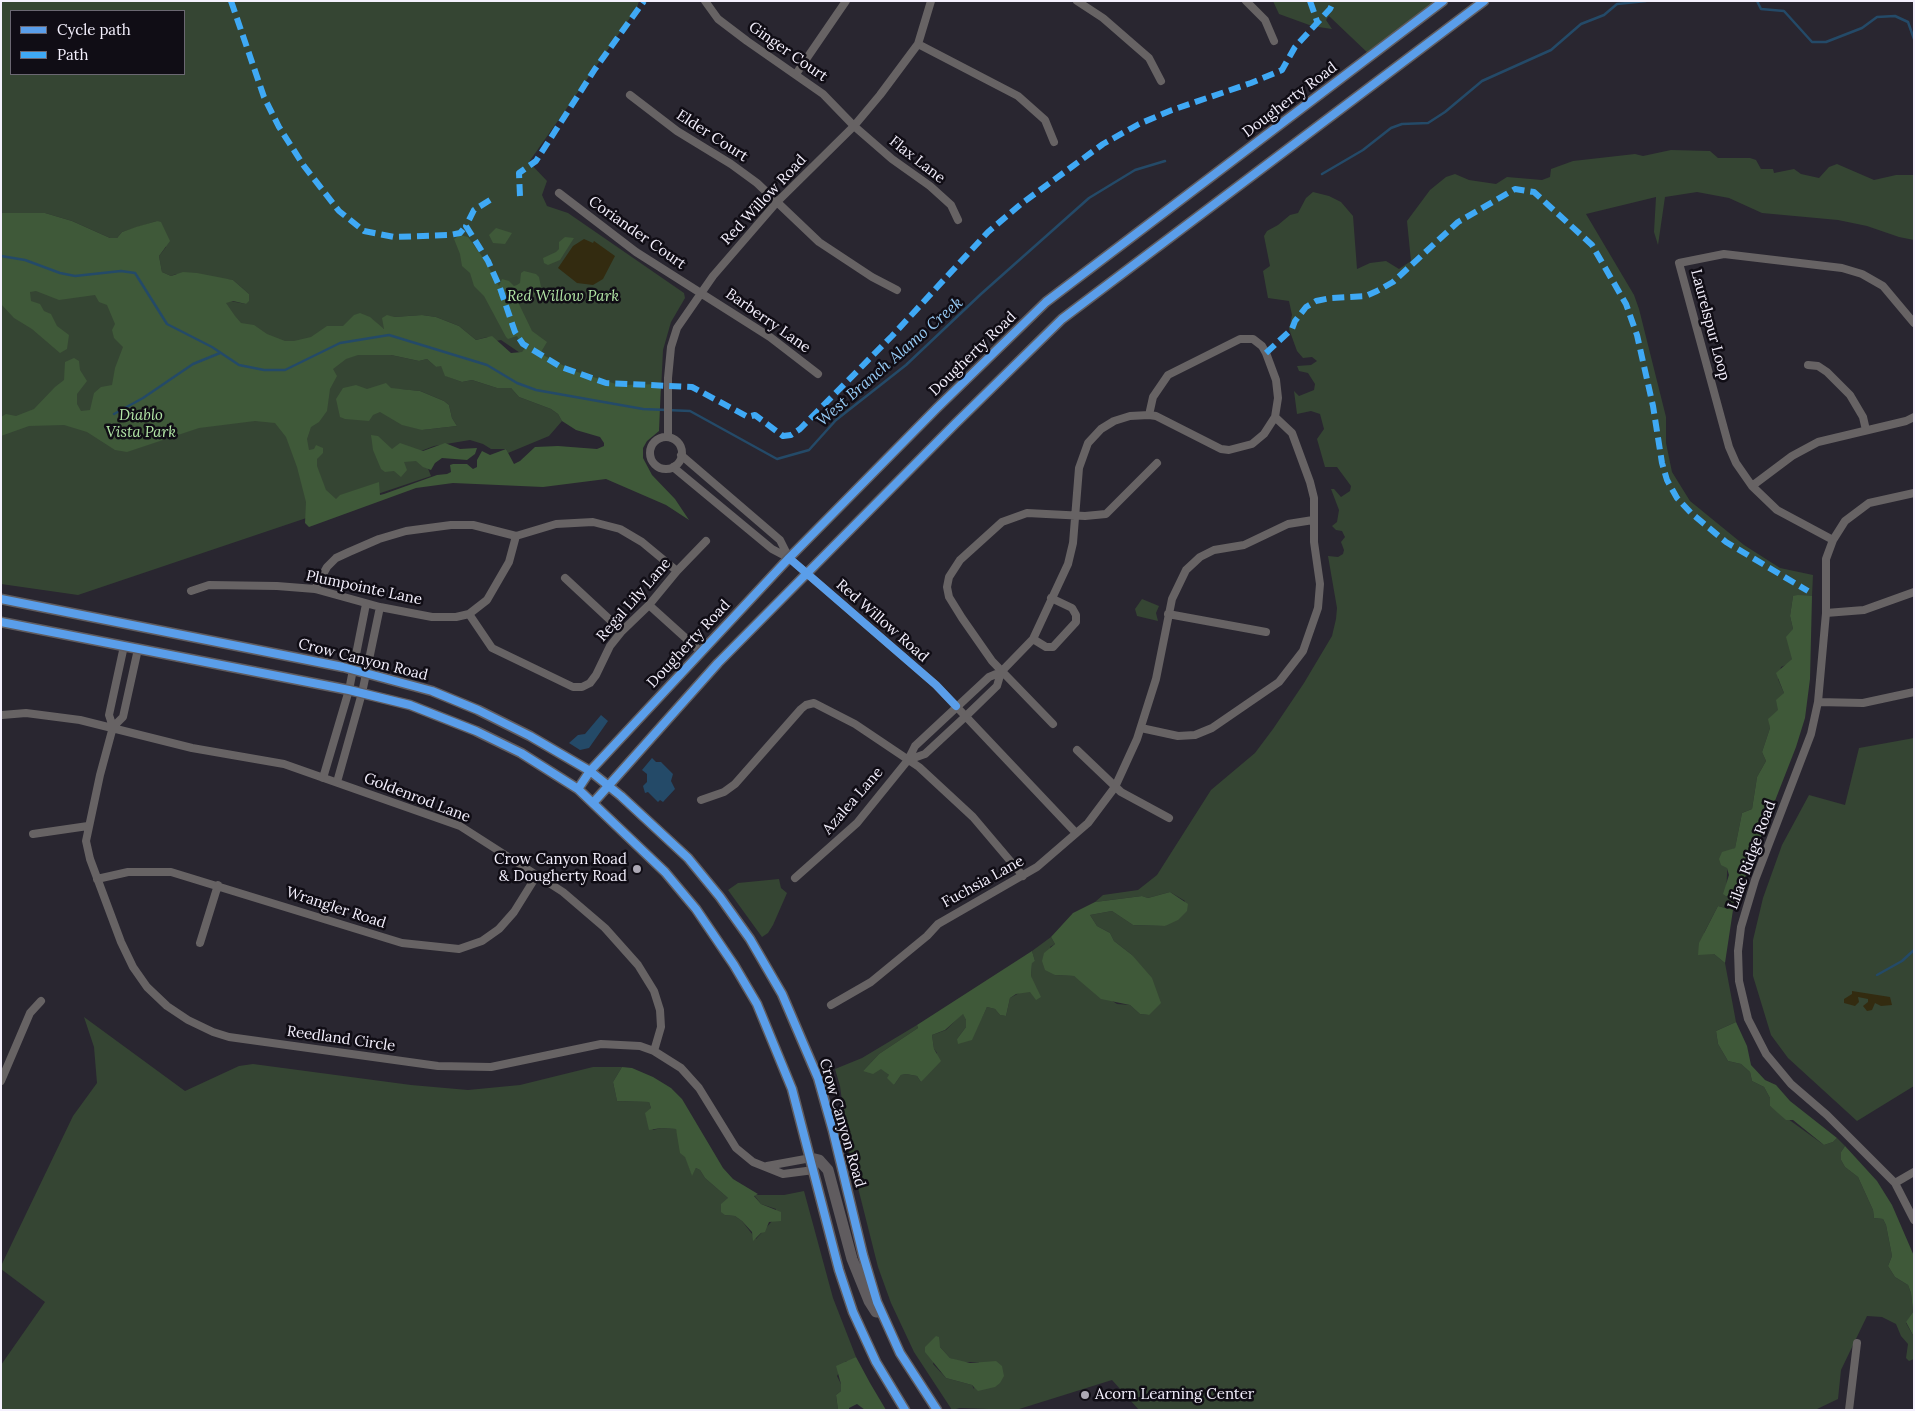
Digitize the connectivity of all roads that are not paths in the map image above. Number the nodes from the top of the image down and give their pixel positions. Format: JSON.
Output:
{"nodes":[{"id":1,"x":705,"y":1,"type":"edge"},
{"id":2,"x":846,"y":1,"type":"edge"},
{"id":3,"x":931,"y":1,"type":"edge"},
{"id":4,"x":1077,"y":1,"type":"edge"},
{"id":5,"x":1246,"y":1,"type":"edge"},
{"id":6,"x":1444,"y":1,"type":"edge"},
{"id":7,"x":1484,"y":1,"type":"edge"},
{"id":8,"x":1274,"y":41,"type":"dead end"},
{"id":9,"x":918,"y":44,"type":"junction"},
{"id":10,"x":796,"y":74,"type":"junction"},
{"id":11,"x":1161,"y":82,"type":"dead end"},
{"id":12,"x":630,"y":95,"type":"dead end"},
{"id":13,"x":854,"y":126,"type":"junction"},
{"id":14,"x":1054,"y":142,"type":"dead end"},
{"id":15,"x":559,"y":193,"type":"dead end"},
{"id":16,"x":777,"y":202,"type":"junction"},
{"id":17,"x":958,"y":220,"type":"dead end"},
{"id":18,"x":897,"y":290,"type":"dead end"},
{"id":19,"x":702,"y":292,"type":"junction"},
{"id":20,"x":1914,"y":323,"type":"edge"},
{"id":21,"x":1808,"y":365,"type":"dead end"},
{"id":22,"x":818,"y":374,"type":"dead end"},
{"id":23,"x":1149,"y":416,"type":"junction"},
{"id":24,"x":1275,"y":417,"type":"junction"},
{"id":25,"x":1914,"y":417,"type":"edge"},
{"id":26,"x":1866,"y":430,"type":"junction"},
{"id":27,"x":668,"y":437,"type":"junction"},
{"id":28,"x":681,"y":455,"type":"junction"},
{"id":29,"x":1157,"y":463,"type":"dead end"},
{"id":30,"x":673,"y":467,"type":"junction"},
{"id":31,"x":1752,"y":486,"type":"junction"},
{"id":32,"x":1914,"y":493,"type":"edge"},
{"id":33,"x":1076,"y":516,"type":"junction"},
{"id":34,"x":1314,"y":520,"type":"junction"},
{"id":35,"x":516,"y":536,"type":"junction"},
{"id":36,"x":1833,"y":540,"type":"junction"},
{"id":37,"x":706,"y":541,"type":"dead end"},
{"id":38,"x":789,"y":558,"type":"junction"},
{"id":39,"x":677,"y":571,"type":"junction"},
{"id":40,"x":807,"y":574,"type":"junction"},
{"id":41,"x":565,"y":578,"type":"dead end"},
{"id":42,"x":315,"y":589,"type":"junction"},
{"id":43,"x":191,"y":591,"type":"dead end"},
{"id":44,"x":1914,"y":592,"type":"edge"},
{"id":45,"x":1051,"y":598,"type":"junction"},
{"id":46,"x":1,"y":599,"type":"edge"},
{"id":47,"x":366,"y":604,"type":"junction"},
{"id":48,"x":649,"y":605,"type":"junction"},
{"id":49,"x":380,"y":607,"type":"junction"},
{"id":50,"x":1826,"y":613,"type":"junction"},
{"id":51,"x":469,"y":614,"type":"junction"},
{"id":52,"x":1168,"y":614,"type":"junction"},
{"id":53,"x":1,"y":622,"type":"edge"},
{"id":54,"x":622,"y":631,"type":"junction"},
{"id":55,"x":1266,"y":632,"type":"dead end"},
{"id":56,"x":1033,"y":639,"type":"junction"},
{"id":57,"x":124,"y":646,"type":"junction"},
{"id":58,"x":138,"y":649,"type":"junction"},
{"id":59,"x":700,"y":651,"type":"junction"},
{"id":60,"x":353,"y":669,"type":"junction"},
{"id":61,"x":1002,"y":672,"type":"junction"},
{"id":62,"x":367,"y":673,"type":"junction"},
{"id":63,"x":349,"y":690,"type":"junction"},
{"id":64,"x":1914,"y":692,"type":"edge"},
{"id":65,"x":362,"y":693,"type":"junction"},
{"id":66,"x":1818,"y":702,"type":"junction"},
{"id":67,"x":956,"y":706,"type":"junction"},
{"id":68,"x":2,"y":715,"type":"edge"},
{"id":69,"x":966,"y":716,"type":"junction"},
{"id":70,"x":1053,"y":724,"type":"dead end"},
{"id":71,"x":113,"y":727,"type":"junction"},
{"id":72,"x":1141,"y":728,"type":"junction"},
{"id":73,"x":1077,"y":750,"type":"dead end"},
{"id":74,"x":908,"y":760,"type":"junction"},
{"id":75,"x":590,"y":771,"type":"junction"},
{"id":76,"x":323,"y":778,"type":"junction"},
{"id":77,"x":337,"y":782,"type":"junction"},
{"id":78,"x":608,"y":786,"type":"junction"},
{"id":79,"x":1115,"y":787,"type":"junction"},
{"id":80,"x":578,"y":789,"type":"junction"},
{"id":81,"x":701,"y":800,"type":"dead end"},
{"id":82,"x":593,"y":803,"type":"junction"},
{"id":83,"x":1169,"y":818,"type":"dead end"},
{"id":84,"x":88,"y":826,"type":"junction"},
{"id":85,"x":1076,"y":833,"type":"junction"},
{"id":86,"x":33,"y":834,"type":"dead end"},
{"id":87,"x":537,"y":874,"type":"junction"},
{"id":88,"x":1023,"y":876,"type":"junction"},
{"id":89,"x":795,"y":878,"type":"dead end"},
{"id":90,"x":97,"y":879,"type":"junction"},
{"id":91,"x":218,"y":885,"type":"junction"},
{"id":92,"x":200,"y":943,"type":"dead end"},
{"id":93,"x":41,"y":1001,"type":"dead end"},
{"id":94,"x":831,"y":1005,"type":"dead end"},
{"id":95,"x":654,"y":1051,"type":"junction"},
{"id":96,"x":1,"y":1081,"type":"edge"},
{"id":97,"x":811,"y":1158,"type":"junction"},
{"id":98,"x":767,"y":1166,"type":"junction"},
{"id":99,"x":814,"y":1170,"type":"junction"},
{"id":100,"x":1914,"y":1172,"type":"edge"},
{"id":101,"x":1895,"y":1182,"type":"junction"},
{"id":102,"x":1914,"y":1220,"type":"edge"},
{"id":103,"x":884,"y":1320,"type":"junction"},
{"id":104,"x":1857,"y":1343,"type":"dead end"},
{"id":105,"x":905,"y":1410,"type":"edge"},
{"id":106,"x":937,"y":1410,"type":"edge"},
{"id":107,"x":1849,"y":1410,"type":"edge"}],
"edges":[{"from":1,"to":10,"type":"street","name":"Ginger Court"},
{"from":2,"to":10,"type":"street"},
{"from":3,"to":9,"type":"street","name":"Red Willow Road"},
{"from":4,"to":11,"type":"street"},
{"from":5,"to":8,"type":"street"},
{"from":6,"to":38,"type":"main road","name":"Dougherty Road"},
{"from":7,"to":40,"type":"main road"},
{"from":9,"to":13,"type":"street","name":"Red Willow Road"},
{"from":9,"to":14,"type":"street"},
{"from":10,"to":13,"type":"street","name":"Ginger Court"},
{"from":12,"to":16,"type":"street","name":"Elder Court"},
{"from":13,"to":16,"type":"street","name":"Red Willow Road"},
{"from":13,"to":17,"type":"street","name":"Flax Lane"},
{"from":15,"to":19,"type":"street","name":"Coriander Court"},
{"from":16,"to":18,"type":"street","name":"Elder Court"},
{"from":16,"to":19,"type":"street","name":"Red Willow Road"},
{"from":19,"to":22,"type":"street","name":"Barberry Lane"},
{"from":19,"to":27,"type":"street","name":"Red Willow Road"},
{"from":20,"to":31,"type":"street","name":"Laurelspur Loop"},
{"from":21,"to":26,"type":"street"},
{"from":23,"to":24,"type":"street"},
{"from":23,"to":24,"type":"street"},
{"from":23,"to":33,"type":"street"},
{"from":24,"to":34,"type":"street"},
{"from":25,"to":26,"type":"street"},
{"from":26,"to":31,"type":"street"},
{"from":27,"to":28,"type":"street"},
{"from":27,"to":30,"type":"street"},
{"from":28,"to":30,"type":"street"},
{"from":28,"to":38,"type":"street","name":"Red Willow Road"},
{"from":29,"to":33,"type":"street"},
{"from":30,"to":38,"type":"street","name":"Red Willow Road"},
{"from":31,"to":36,"type":"street","name":"Laurelspur Loop"},
{"from":32,"to":36,"type":"street","name":"Lilac Ridge Road"},
{"from":33,"to":45,"type":"street"},
{"from":33,"to":61,"type":"street"},
{"from":34,"to":52,"type":"street","name":"Fuchsia Lane"},
{"from":34,"to":72,"type":"street"},
{"from":35,"to":39,"type":"street"},
{"from":35,"to":42,"type":"street"},
{"from":35,"to":51,"type":"street"},
{"from":36,"to":50,"type":"street","name":"Lilac Ridge Road"},
{"from":37,"to":39,"type":"street","name":"Regal Lily Lane"},
{"from":38,"to":40,"type":"street","name":"Red Willow Road"},
{"from":38,"to":59,"type":"main road","name":"Dougherty Road"},
{"from":39,"to":48,"type":"street","name":"Regal Lily Lane"},
{"from":40,"to":67,"type":"street","name":"Red Willow Road"},
{"from":40,"to":78,"type":"main road"},
{"from":41,"to":54,"type":"street"},
{"from":42,"to":43,"type":"street","name":"Plumpointe Lane"},
{"from":42,"to":47,"type":"street","name":"Plumpointe Lane"},
{"from":44,"to":50,"type":"street"},
{"from":45,"to":56,"type":"street"},
{"from":45,"to":56,"type":"street"},
{"from":46,"to":60,"type":"main road","name":"Crow Canyon Road"},
{"from":47,"to":49,"type":"street","name":"Plumpointe Lane"},
{"from":47,"to":60,"type":"street"},
{"from":48,"to":54,"type":"street","name":"Regal Lily Lane"},
{"from":48,"to":59,"type":"street"},
{"from":49,"to":51,"type":"street","name":"Plumpointe Lane"},
{"from":49,"to":62,"type":"street"},
{"from":50,"to":66,"type":"street","name":"Lilac Ridge Road"},
{"from":51,"to":54,"type":"street","name":"Regal Lily Lane"},
{"from":52,"to":55,"type":"street"},
{"from":52,"to":72,"type":"street","name":"Fuchsia Lane"},
{"from":53,"to":57,"type":"main road"},
{"from":56,"to":61,"type":"street"},
{"from":57,"to":58,"type":"main road"},
{"from":57,"to":71,"type":"street","name":"Reedland Circle"},
{"from":58,"to":63,"type":"main road"},
{"from":58,"to":71,"type":"street","name":"Reedland Circle"},
{"from":59,"to":75,"type":"main road","name":"Dougherty Road"},
{"from":60,"to":62,"type":"main road","name":"Crow Canyon Road"},
{"from":60,"to":63,"type":"street"},
{"from":61,"to":67,"type":"street","name":"Azalea Lane"},
{"from":61,"to":69,"type":"street","name":"Azalea Lane"},
{"from":61,"to":70,"type":"street"},
{"from":62,"to":65,"type":"street"},
{"from":62,"to":75,"type":"main road","name":"Crow Canyon Road"},
{"from":63,"to":65,"type":"main road"},
{"from":63,"to":76,"type":"street"},
{"from":64,"to":66,"type":"street"},
{"from":65,"to":77,"type":"street"},
{"from":65,"to":80,"type":"main road"},
{"from":66,"to":101,"type":"street","name":"Lilac Ridge Road"},
{"from":67,"to":69,"type":"street","name":"Red Willow Road"},
{"from":67,"to":74,"type":"street","name":"Azalea Lane"},
{"from":68,"to":71,"type":"street","name":"Goldenrod Lane"},
{"from":69,"to":74,"type":"street","name":"Azalea Lane"},
{"from":69,"to":85,"type":"street","name":"Red Willow Road"},
{"from":71,"to":76,"type":"street","name":"Goldenrod Lane"},
{"from":71,"to":84,"type":"street","name":"Reedland Circle"},
{"from":72,"to":79,"type":"street","name":"Fuchsia Lane"},
{"from":73,"to":79,"type":"street"},
{"from":74,"to":81,"type":"street"},
{"from":74,"to":88,"type":"street"},
{"from":74,"to":89,"type":"street","name":"Azalea Lane"},
{"from":75,"to":78,"type":"main road","name":"Crow Canyon Road"},
{"from":75,"to":80,"type":"main road","name":"Dougherty Road"},
{"from":76,"to":77,"type":"street","name":"Goldenrod Lane"},
{"from":77,"to":87,"type":"street","name":"Goldenrod Lane"},
{"from":78,"to":82,"type":"main road"},
{"from":78,"to":103,"type":"main road","name":"Crow Canyon Road"},
{"from":79,"to":83,"type":"street"},
{"from":79,"to":85,"type":"street","name":"Fuchsia Lane"},
{"from":80,"to":82,"type":"main road"},
{"from":82,"to":97,"type":"main road"},
{"from":84,"to":86,"type":"street"},
{"from":84,"to":90,"type":"street","name":"Reedland Circle"},
{"from":85,"to":88,"type":"street","name":"Fuchsia Lane"},
{"from":87,"to":91,"type":"street","name":"Wrangler Road"},
{"from":87,"to":95,"type":"street","name":"Goldenrod Lane"},
{"from":88,"to":94,"type":"street","name":"Fuchsia Lane"},
{"from":90,"to":91,"type":"street","name":"Wrangler Road"},
{"from":90,"to":95,"type":"street","name":"Reedland Circle"},
{"from":91,"to":92,"type":"street"},
{"from":93,"to":96,"type":"street"},
{"from":95,"to":98,"type":"street","name":"Reedland Circle"},
{"from":97,"to":98,"type":"street"},
{"from":97,"to":99,"type":"main road"},
{"from":97,"to":103,"type":"main road"},
{"from":98,"to":99,"type":"street","name":"Reedland Circle"},
{"from":99,"to":105,"type":"main road"},
{"from":100,"to":101,"type":"street"},
{"from":101,"to":102,"type":"street","name":"Lilac Ridge Road"},
{"from":103,"to":106,"type":"main road","name":"Crow Canyon Road"},
{"from":104,"to":107,"type":"street"}]}
